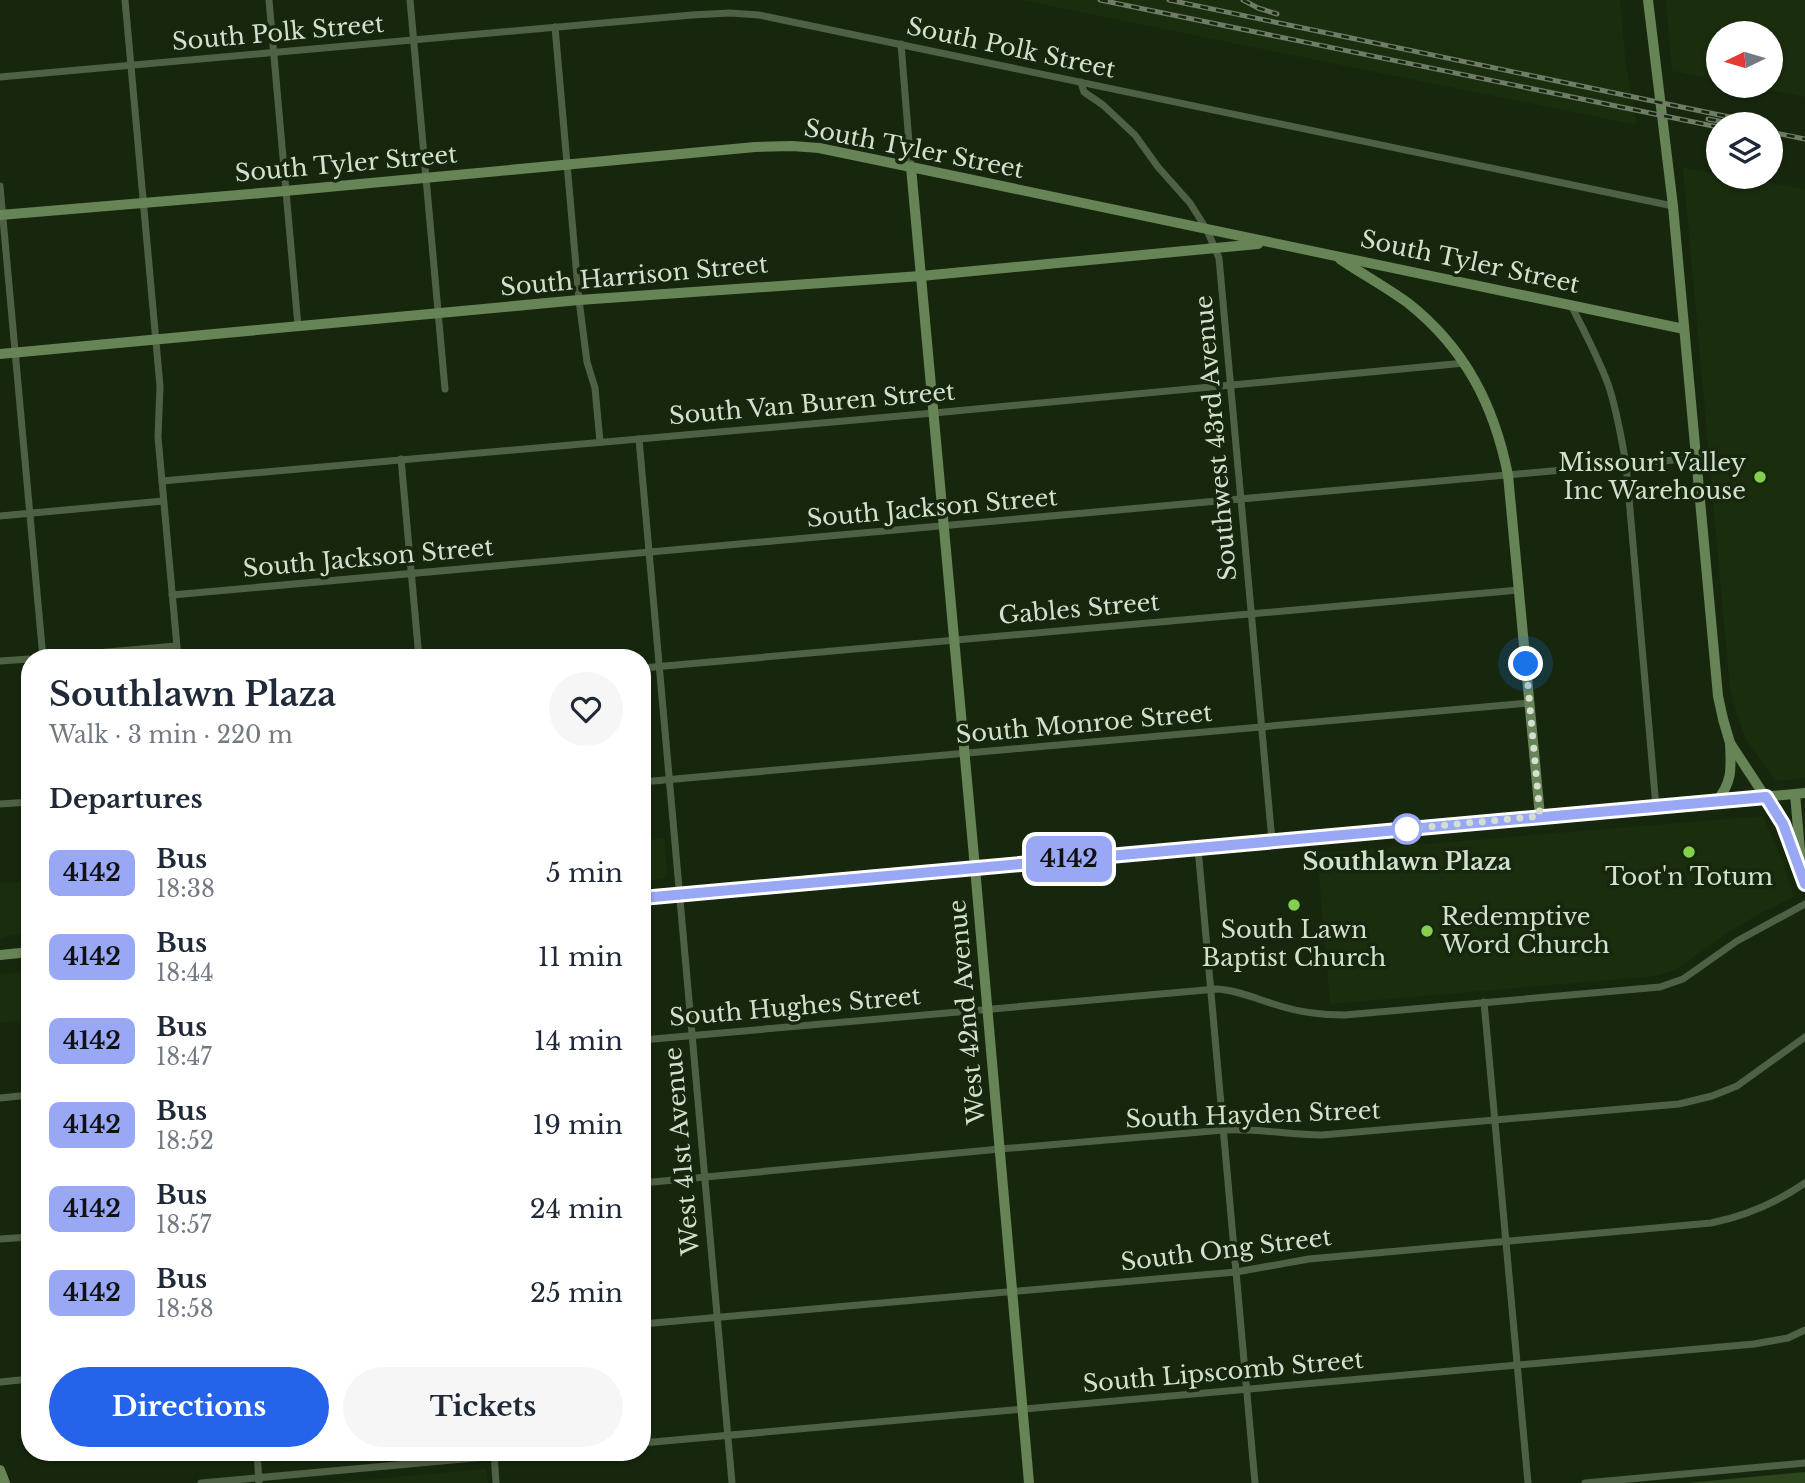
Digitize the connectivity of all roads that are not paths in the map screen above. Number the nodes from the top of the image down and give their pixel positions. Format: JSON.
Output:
{"nodes":[{"id":1,"x":125,"y":0,"type":"edge"},
{"id":2,"x":269,"y":0,"type":"edge"},
{"id":3,"x":410,"y":0,"type":"edge"},
{"id":4,"x":1648,"y":0,"type":"edge"},
{"id":5,"x":555,"y":27,"type":"junction"},
{"id":6,"x":414,"y":40,"type":"junction"},
{"id":7,"x":901,"y":44,"type":"junction"},
{"id":8,"x":274,"y":52,"type":"junction"},
{"id":9,"x":131,"y":66,"type":"junction"},
{"id":10,"x":0,"y":77,"type":"edge"},
{"id":11,"x":1081,"y":82,"type":"junction"},
{"id":12,"x":567,"y":164,"type":"junction"},
{"id":13,"x":911,"y":167,"type":"junction"},
{"id":14,"x":427,"y":178,"type":"junction"},
{"id":15,"x":0,"y":186,"type":"edge"},
{"id":16,"x":285,"y":191,"type":"junction"},
{"id":17,"x":144,"y":202,"type":"junction"},
{"id":18,"x":1673,"y":206,"type":"junction"},
{"id":19,"x":1,"y":214,"type":"edge"},
{"id":20,"x":1207,"y":230,"type":"junction"},
{"id":21,"x":1271,"y":243,"type":"junction"},
{"id":22,"x":1215,"y":248,"type":"junction"},
{"id":23,"x":1334,"y":255,"type":"junction"},
{"id":24,"x":921,"y":276,"type":"junction"},
{"id":25,"x":579,"y":300,"type":"junction"},
{"id":26,"x":1570,"y":304,"type":"junction"},
{"id":27,"x":438,"y":313,"type":"junction"},
{"id":28,"x":298,"y":326,"type":"junction"},
{"id":29,"x":1684,"y":329,"type":"junction"},
{"id":30,"x":156,"y":339,"type":"junction"},
{"id":31,"x":15,"y":352,"type":"junction"},
{"id":32,"x":0,"y":354,"type":"edge"},
{"id":33,"x":1465,"y":363,"type":"junction"},
{"id":34,"x":1231,"y":385,"type":"junction"},
{"id":35,"x":445,"y":389,"type":"dead end"},
{"id":36,"x":934,"y":413,"type":"junction"},
{"id":37,"x":639,"y":439,"type":"junction"},
{"id":38,"x":600,"y":442,"type":"junction"},
{"id":39,"x":1696,"y":458,"type":"junction"},
{"id":40,"x":401,"y":459,"type":"junction"},
{"id":41,"x":1626,"y":464,"type":"junction"},
{"id":42,"x":1508,"y":475,"type":"junction"},
{"id":43,"x":162,"y":481,"type":"junction"},
{"id":44,"x":1241,"y":500,"type":"junction"},
{"id":45,"x":163,"y":501,"type":"junction"},
{"id":46,"x":30,"y":514,"type":"junction"},
{"id":47,"x":0,"y":516,"type":"edge"},
{"id":48,"x":944,"y":526,"type":"junction"},
{"id":49,"x":649,"y":553,"type":"junction"},
{"id":50,"x":411,"y":574,"type":"junction"},
{"id":51,"x":1519,"y":590,"type":"junction"},
{"id":52,"x":172,"y":595,"type":"junction"},
{"id":53,"x":1251,"y":613,"type":"junction"},
{"id":54,"x":954,"y":640,"type":"junction"},
{"id":55,"x":176,"y":646,"type":"junction"},
{"id":56,"x":41,"y":649,"type":"edge"},
{"id":57,"x":142,"y":649,"type":"edge"},
{"id":58,"x":176,"y":649,"type":"edge"},
{"id":59,"x":418,"y":649,"type":"edge"},
{"id":60,"x":21,"y":660,"type":"edge"},
{"id":61,"x":0,"y":661,"type":"edge"},
{"id":62,"x":651,"y":667,"type":"edge"},
{"id":63,"x":659,"y":667,"type":"junction"},
{"id":64,"x":1530,"y":703,"type":"junction"},
{"id":65,"x":1262,"y":727,"type":"junction"},
{"id":66,"x":1730,"y":743,"type":"junction"},
{"id":67,"x":965,"y":754,"type":"junction"},
{"id":68,"x":669,"y":780,"type":"junction"},
{"id":69,"x":651,"y":781,"type":"edge"},
{"id":70,"x":1800,"y":794,"type":"edge"},
{"id":71,"x":1766,"y":797,"type":"junction"},
{"id":72,"x":1716,"y":802,"type":"junction"},
{"id":73,"x":21,"y":803,"type":"edge"},
{"id":74,"x":0,"y":804,"type":"edge"},
{"id":75,"x":1656,"y":807,"type":"junction"},
{"id":76,"x":1540,"y":816,"type":"junction"},
{"id":77,"x":1272,"y":841,"type":"junction"},
{"id":78,"x":1198,"y":848,"type":"junction"},
{"id":79,"x":975,"y":868,"type":"junction"},
{"id":80,"x":1805,"y":882,"type":"edge"},
{"id":81,"x":679,"y":894,"type":"junction"},
{"id":82,"x":651,"y":897,"type":"edge"},
{"id":83,"x":1805,"y":904,"type":"edge"},
{"id":84,"x":21,"y":953,"type":"edge"},
{"id":85,"x":0,"y":955,"type":"edge"},
{"id":86,"x":1211,"y":989,"type":"junction"},
{"id":87,"x":1484,"y":1002,"type":"junction"},
{"id":88,"x":987,"y":1010,"type":"junction"},
{"id":89,"x":691,"y":1035,"type":"junction"},
{"id":90,"x":1805,"y":1037,"type":"edge"},
{"id":91,"x":651,"y":1039,"type":"edge"},
{"id":92,"x":21,"y":1096,"type":"edge"},
{"id":93,"x":0,"y":1098,"type":"edge"},
{"id":94,"x":1494,"y":1119,"type":"junction"},
{"id":95,"x":1224,"y":1130,"type":"junction"},
{"id":96,"x":1000,"y":1149,"type":"junction"},
{"id":97,"x":704,"y":1178,"type":"junction"},
{"id":98,"x":651,"y":1182,"type":"edge"},
{"id":99,"x":1805,"y":1183,"type":"edge"},
{"id":100,"x":21,"y":1238,"type":"edge"},
{"id":101,"x":0,"y":1240,"type":"edge"},
{"id":102,"x":1505,"y":1241,"type":"junction"},
{"id":103,"x":1236,"y":1272,"type":"junction"},
{"id":104,"x":1013,"y":1291,"type":"junction"},
{"id":105,"x":716,"y":1317,"type":"junction"},
{"id":106,"x":651,"y":1323,"type":"edge"},
{"id":107,"x":1805,"y":1330,"type":"edge"},
{"id":108,"x":1517,"y":1366,"type":"junction"},
{"id":109,"x":21,"y":1380,"type":"edge"},
{"id":110,"x":0,"y":1382,"type":"edge"},
{"id":111,"x":1247,"y":1390,"type":"junction"},
{"id":112,"x":1023,"y":1409,"type":"junction"},
{"id":113,"x":727,"y":1436,"type":"junction"},
{"id":114,"x":651,"y":1442,"type":"edge"},
{"id":115,"x":258,"y":1461,"type":"edge"},
{"id":116,"x":438,"y":1461,"type":"edge"},
{"id":117,"x":494,"y":1461,"type":"edge"},
{"id":118,"x":1805,"y":1463,"type":"edge"},
{"id":119,"x":0,"y":1470,"type":"edge"},
{"id":120,"x":259,"y":1480,"type":"edge"},
{"id":121,"x":5,"y":1483,"type":"edge"},
{"id":122,"x":201,"y":1483,"type":"edge"},
{"id":123,"x":496,"y":1483,"type":"edge"},
{"id":124,"x":732,"y":1483,"type":"edge"},
{"id":125,"x":1030,"y":1483,"type":"edge"},
{"id":126,"x":1255,"y":1483,"type":"edge"},
{"id":127,"x":1528,"y":1483,"type":"edge"},
{"id":128,"x":1585,"y":1483,"type":"edge"}],
"edges":[{"from":1,"to":9,"type":"street"},
{"from":2,"to":8,"type":"street"},
{"from":3,"to":6,"type":"street"},
{"from":4,"to":18,"type":"main road"},
{"from":5,"to":6,"type":"street","name":"South Polk Street"},
{"from":5,"to":7,"type":"street","name":"South Polk Street"},
{"from":5,"to":12,"type":"street"},
{"from":6,"to":8,"type":"street","name":"South Polk Street"},
{"from":6,"to":14,"type":"street"},
{"from":7,"to":11,"type":"street","name":"South Polk Street"},
{"from":7,"to":13,"type":"street"},
{"from":8,"to":9,"type":"street","name":"South Polk Street"},
{"from":8,"to":16,"type":"street"},
{"from":9,"to":10,"type":"street","name":"South Polk Street"},
{"from":9,"to":17,"type":"street"},
{"from":11,"to":18,"type":"street","name":"South Polk Street"},
{"from":11,"to":20,"type":"street","name":"Southwest 43rd Avenue"},
{"from":12,"to":13,"type":"main road","name":"South Tyler Street"},
{"from":12,"to":14,"type":"main road","name":"South Tyler Street"},
{"from":12,"to":25,"type":"street"},
{"from":13,"to":20,"type":"main road","name":"South Tyler Street"},
{"from":13,"to":24,"type":"main road","name":"West 42nd Avenue"},
{"from":14,"to":16,"type":"main road","name":"South Tyler Street"},
{"from":14,"to":27,"type":"street"},
{"from":15,"to":19,"type":"street"},
{"from":16,"to":17,"type":"main road","name":"South Tyler Street"},
{"from":16,"to":28,"type":"street"},
{"from":17,"to":19,"type":"main road","name":"South Tyler Street"},
{"from":17,"to":30,"type":"street"},
{"from":18,"to":29,"type":"main road"},
{"from":19,"to":31,"type":"street"},
{"from":20,"to":21,"type":"main road","name":"South Tyler Street"},
{"from":20,"to":22,"type":"street","name":"Southwest 43rd Avenue"},
{"from":21,"to":22,"type":"main road","name":"South Harrison Street"},
{"from":21,"to":23,"type":"main road","name":"South Tyler Street"},
{"from":22,"to":24,"type":"main road","name":"South Harrison Street"},
{"from":22,"to":34,"type":"street","name":"Southwest 43rd Avenue"},
{"from":23,"to":26,"type":"main road","name":"South Tyler Street"},
{"from":23,"to":33,"type":"main road"},
{"from":24,"to":25,"type":"main road","name":"South Harrison Street"},
{"from":24,"to":36,"type":"main road","name":"West 42nd Avenue"},
{"from":25,"to":27,"type":"main road","name":"South Harrison Street"},
{"from":25,"to":38,"type":"street"},
{"from":26,"to":29,"type":"main road","name":"South Tyler Street"},
{"from":26,"to":41,"type":"street"},
{"from":27,"to":28,"type":"main road","name":"South Harrison Street"},
{"from":27,"to":35,"type":"street"},
{"from":28,"to":30,"type":"main road","name":"South Harrison Street"},
{"from":29,"to":39,"type":"main road"},
{"from":30,"to":31,"type":"main road","name":"South Harrison Street"},
{"from":30,"to":43,"type":"street"},
{"from":31,"to":32,"type":"main road","name":"South Harrison Street"},
{"from":31,"to":46,"type":"street"},
{"from":33,"to":34,"type":"street","name":"South Van Buren Street"},
{"from":33,"to":42,"type":"main road"},
{"from":34,"to":36,"type":"street","name":"South Van Buren Street"},
{"from":34,"to":44,"type":"street","name":"Southwest 43rd Avenue"},
{"from":36,"to":37,"type":"street","name":"South Van Buren Street"},
{"from":36,"to":48,"type":"main road","name":"West 42nd Avenue"},
{"from":37,"to":38,"type":"street","name":"South Van Buren Street"},
{"from":37,"to":49,"type":"street","name":"West 41st Avenue"},
{"from":38,"to":40,"type":"street","name":"South Van Buren Street"},
{"from":39,"to":41,"type":"street","name":"South Jackson Street"},
{"from":39,"to":66,"type":"main road"},
{"from":40,"to":43,"type":"street","name":"South Van Buren Street"},
{"from":40,"to":50,"type":"street"},
{"from":41,"to":42,"type":"street","name":"South Jackson Street"},
{"from":41,"to":75,"type":"street"},
{"from":42,"to":44,"type":"street","name":"South Jackson Street"},
{"from":42,"to":51,"type":"main road"},
{"from":43,"to":45,"type":"street"},
{"from":44,"to":48,"type":"street","name":"South Jackson Street"},
{"from":44,"to":53,"type":"street","name":"Southwest 43rd Avenue"},
{"from":45,"to":46,"type":"street"},
{"from":45,"to":52,"type":"street"},
{"from":46,"to":47,"type":"street"},
{"from":46,"to":56,"type":"street"},
{"from":48,"to":49,"type":"street","name":"South Jackson Street"},
{"from":48,"to":54,"type":"main road","name":"West 42nd Avenue"},
{"from":49,"to":50,"type":"street","name":"South Jackson Street"},
{"from":49,"to":63,"type":"street","name":"West 41st Avenue"},
{"from":50,"to":52,"type":"street","name":"South Jackson Street"},
{"from":50,"to":59,"type":"street"},
{"from":51,"to":53,"type":"street","name":"Gables Street"},
{"from":51,"to":64,"type":"main road"},
{"from":52,"to":55,"type":"street"},
{"from":53,"to":54,"type":"street","name":"Gables Street"},
{"from":53,"to":65,"type":"street","name":"Southwest 43rd Avenue"},
{"from":54,"to":63,"type":"street","name":"Gables Street"},
{"from":54,"to":67,"type":"main road","name":"West 42nd Avenue"},
{"from":55,"to":57,"type":"street"},
{"from":55,"to":58,"type":"street"},
{"from":60,"to":61,"type":"street"},
{"from":62,"to":63,"type":"street","name":"Gables Street"},
{"from":63,"to":68,"type":"street","name":"West 41st Avenue"},
{"from":64,"to":65,"type":"street","name":"South Monroe Street"},
{"from":64,"to":76,"type":"main road"},
{"from":65,"to":67,"type":"street","name":"South Monroe Street"},
{"from":65,"to":77,"type":"street","name":"Southwest 43rd Avenue"},
{"from":66,"to":71,"type":"main road"},
{"from":66,"to":72,"type":"main road"},
{"from":67,"to":68,"type":"street","name":"South Monroe Street"},
{"from":67,"to":79,"type":"main road","name":"West 42nd Avenue"},
{"from":68,"to":69,"type":"street","name":"South Monroe Street"},
{"from":68,"to":81,"type":"street","name":"West 41st Avenue"},
{"from":70,"to":71,"type":"main road"},
{"from":70,"to":80,"type":"main road"},
{"from":71,"to":72,"type":"main road"},
{"from":71,"to":80,"type":"main road"},
{"from":72,"to":75,"type":"main road"},
{"from":73,"to":74,"type":"street"},
{"from":75,"to":76,"type":"main road"},
{"from":76,"to":77,"type":"main road"},
{"from":77,"to":78,"type":"main road"},
{"from":78,"to":79,"type":"main road"},
{"from":78,"to":86,"type":"street"},
{"from":79,"to":81,"type":"main road"},
{"from":79,"to":88,"type":"main road","name":"West 42nd Avenue"},
{"from":81,"to":82,"type":"main road"},
{"from":81,"to":89,"type":"street","name":"West 41st Avenue"},
{"from":83,"to":87,"type":"street","name":"South Hughes Street"},
{"from":84,"to":85,"type":"main road"},
{"from":86,"to":87,"type":"street","name":"South Hughes Street"},
{"from":86,"to":88,"type":"street","name":"South Hughes Street"},
{"from":86,"to":95,"type":"street"},
{"from":87,"to":94,"type":"street"},
{"from":88,"to":89,"type":"street","name":"South Hughes Street"},
{"from":88,"to":96,"type":"main road","name":"West 42nd Avenue"},
{"from":89,"to":91,"type":"street","name":"South Hughes Street"},
{"from":89,"to":97,"type":"street","name":"West 41st Avenue"},
{"from":90,"to":94,"type":"street","name":"South Hayden Street"},
{"from":92,"to":93,"type":"street"},
{"from":94,"to":95,"type":"street","name":"South Hayden Street"},
{"from":94,"to":102,"type":"street"},
{"from":95,"to":96,"type":"street","name":"South Hayden Street"},
{"from":95,"to":103,"type":"street"},
{"from":96,"to":97,"type":"street","name":"South Hayden Street"},
{"from":96,"to":104,"type":"main road","name":"West 42nd Avenue"},
{"from":97,"to":98,"type":"street","name":"South Hayden Street"},
{"from":97,"to":105,"type":"street","name":"West 41st Avenue"},
{"from":99,"to":102,"type":"street","name":"South Ong Street"},
{"from":100,"to":101,"type":"street"},
{"from":102,"to":103,"type":"street","name":"South Ong Street"},
{"from":102,"to":108,"type":"street"},
{"from":103,"to":104,"type":"street","name":"South Ong Street"},
{"from":103,"to":111,"type":"street"},
{"from":104,"to":105,"type":"street","name":"South Ong Street"},
{"from":104,"to":112,"type":"main road","name":"West 42nd Avenue"},
{"from":105,"to":106,"type":"street","name":"South Ong Street"},
{"from":105,"to":113,"type":"street","name":"West 41st Avenue"},
{"from":107,"to":108,"type":"street","name":"South Lipscomb Street"},
{"from":108,"to":111,"type":"street","name":"South Lipscomb Street"},
{"from":108,"to":127,"type":"street"},
{"from":109,"to":110,"type":"street"},
{"from":111,"to":112,"type":"street","name":"South Lipscomb Street"},
{"from":111,"to":126,"type":"street"},
{"from":112,"to":113,"type":"street","name":"South Lipscomb Street"},
{"from":112,"to":125,"type":"main road","name":"West 42nd Avenue"},
{"from":113,"to":114,"type":"street","name":"South Lipscomb Street"},
{"from":113,"to":124,"type":"street","name":"West 41st Avenue"},
{"from":115,"to":120,"type":"street"},
{"from":116,"to":120,"type":"street"},
{"from":117,"to":123,"type":"street"},
{"from":118,"to":128,"type":"street"},
{"from":119,"to":121,"type":"main road"},
{"from":120,"to":122,"type":"street"}]}
